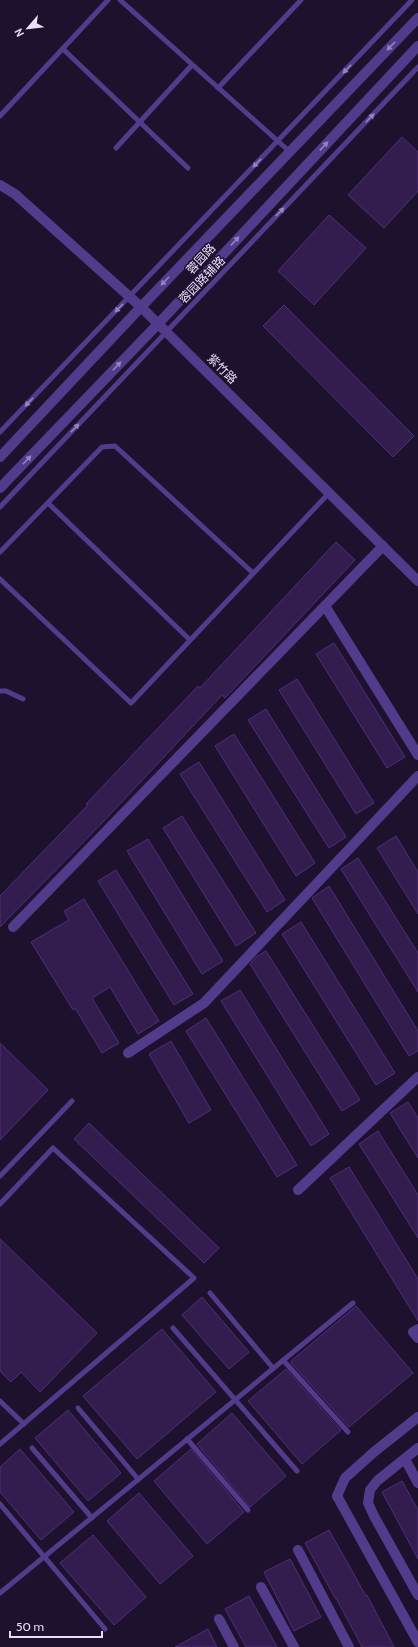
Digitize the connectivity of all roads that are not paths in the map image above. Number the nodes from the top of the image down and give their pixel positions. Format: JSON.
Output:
{"nodes":[{"id":1,"x":108,"y":0,"type":"edge"},
{"id":2,"x":120,"y":0,"type":"edge"},
{"id":3,"x":301,"y":0,"type":"edge"},
{"id":4,"x":412,"y":0,"type":"edge"},
{"id":5,"x":418,"y":18,"type":"edge"},
{"id":6,"x":418,"y":46,"type":"edge"},
{"id":7,"x":62,"y":49,"type":"junction"},
{"id":8,"x":192,"y":65,"type":"junction"},
{"id":9,"x":418,"y":67,"type":"edge"},
{"id":10,"x":218,"y":88,"type":"junction"},
{"id":11,"x":0,"y":116,"type":"edge"},
{"id":12,"x":140,"y":122,"type":"junction"},
{"id":13,"x":278,"y":141,"type":"junction"},
{"id":14,"x":116,"y":148,"type":"dead end"},
{"id":15,"x":289,"y":151,"type":"junction"},
{"id":16,"x":188,"y":168,"type":"dead end"},
{"id":17,"x":0,"y":185,"type":"edge"},
{"id":18,"x":130,"y":297,"type":"junction"},
{"id":19,"x":141,"y":306,"type":"junction"},
{"id":20,"x":158,"y":324,"type":"junction"},
{"id":21,"x":166,"y":332,"type":"junction"},
{"id":22,"x":0,"y":432,"type":"edge"},
{"id":23,"x":0,"y":457,"type":"edge"},
{"id":24,"x":0,"y":488,"type":"edge"},
{"id":25,"x":329,"y":493,"type":"junction"},
{"id":26,"x":48,"y":503,"type":"junction"},
{"id":27,"x":0,"y":507,"type":"edge"},
{"id":28,"x":383,"y":546,"type":"junction"},
{"id":29,"x":0,"y":552,"type":"edge"},
{"id":30,"x":253,"y":573,"type":"junction"},
{"id":31,"x":0,"y":579,"type":"edge"},
{"id":32,"x":418,"y":581,"type":"edge"},
{"id":33,"x":325,"y":606,"type":"junction"},
{"id":34,"x":190,"y":640,"type":"junction"},
{"id":35,"x":0,"y":691,"type":"edge"},
{"id":36,"x":23,"y":699,"type":"dead end"},
{"id":37,"x":418,"y":755,"type":"edge"},
{"id":38,"x":418,"y":776,"type":"edge"},
{"id":39,"x":13,"y":927,"type":"dead end"},
{"id":40,"x":128,"y":1053,"type":"dead end"},
{"id":41,"x":418,"y":1077,"type":"edge"},
{"id":42,"x":72,"y":1101,"type":"dead end"},
{"id":43,"x":0,"y":1176,"type":"edge"},
{"id":44,"x":298,"y":1190,"type":"dead end"},
{"id":45,"x":0,"y":1204,"type":"edge"},
{"id":46,"x":210,"y":1293,"type":"dead end"},
{"id":47,"x":352,"y":1303,"type":"dead end"},
{"id":48,"x":173,"y":1328,"type":"dead end"},
{"id":49,"x":418,"y":1329,"type":"edge"},
{"id":50,"x":418,"y":1338,"type":"edge"},
{"id":51,"x":283,"y":1360,"type":"junction"},
{"id":52,"x":273,"y":1368,"type":"junction"},
{"id":53,"x":235,"y":1399,"type":"junction"},
{"id":54,"x":0,"y":1401,"type":"edge"},
{"id":55,"x":78,"y":1408,"type":"dead end"},
{"id":56,"x":418,"y":1417,"type":"edge"},
{"id":57,"x":24,"y":1424,"type":"junction"},
{"id":58,"x":348,"y":1432,"type":"dead end"},
{"id":59,"x":187,"y":1439,"type":"junction"},
{"id":60,"x":0,"y":1444,"type":"edge"},
{"id":61,"x":32,"y":1448,"type":"dead end"},
{"id":62,"x":418,"y":1448,"type":"edge"},
{"id":63,"x":405,"y":1458,"type":"junction"},
{"id":64,"x":297,"y":1471,"type":"dead end"},
{"id":65,"x":138,"y":1479,"type":"junction"},
{"id":66,"x":417,"y":1479,"type":"edge"},
{"id":67,"x":0,"y":1504,"type":"edge"},
{"id":68,"x":248,"y":1510,"type":"dead end"},
{"id":69,"x":92,"y":1518,"type":"junction"},
{"id":70,"x":298,"y":1550,"type":"dead end"},
{"id":71,"x":44,"y":1557,"type":"junction"},
{"id":72,"x":261,"y":1587,"type":"dead end"},
{"id":73,"x":0,"y":1593,"type":"edge"},
{"id":74,"x":418,"y":1594,"type":"edge"},
{"id":75,"x":219,"y":1619,"type":"dead end"},
{"id":76,"x":105,"y":1629,"type":"dead end"},
{"id":77,"x":418,"y":1642,"type":"edge"},
{"id":78,"x":345,"y":1646,"type":"edge"},
{"id":79,"x":234,"y":1647,"type":"edge"},
{"id":80,"x":294,"y":1647,"type":"edge"}],
"edges":[{"from":1,"to":7,"type":"lane"},
{"from":2,"to":8,"type":"lane"},
{"from":3,"to":10,"type":"lane"},
{"from":4,"to":13,"type":"lane","one_way":true},
{"from":5,"to":15,"type":"street","name":"蓉园路","one_way":true},
{"from":20,"to":6,"type":"street","name":"蓉园路","one_way":true},
{"from":7,"to":11,"type":"lane"},
{"from":7,"to":12,"type":"lane"},
{"from":8,"to":10,"type":"lane"},
{"from":8,"to":12,"type":"lane"},
{"from":21,"to":9,"type":"lane","name":"蓉园路辅路","one_way":true},
{"from":10,"to":13,"type":"lane"},
{"from":12,"to":14,"type":"lane"},
{"from":12,"to":16,"type":"lane"},
{"from":13,"to":15,"type":"lane"},
{"from":13,"to":18,"type":"lane","one_way":true},
{"from":15,"to":19,"type":"street","name":"蓉园路","one_way":true},
{"from":17,"to":18,"type":"street","name":"紫竹路"},
{"from":18,"to":19,"type":"street","name":"紫竹路"},
{"from":18,"to":22,"type":"lane","one_way":true},
{"from":19,"to":20,"type":"street","name":"紫竹路"},
{"from":19,"to":23,"type":"street","name":"蓉园路"},
{"from":20,"to":21,"type":"street","name":"紫竹路"},
{"from":24,"to":20,"type":"street","name":"蓉园路","one_way":true},
{"from":21,"to":25,"type":"street","name":"紫竹路"},
{"from":27,"to":21,"type":"lane","name":"蓉园路辅路","one_way":true},
{"from":25,"to":28,"type":"street","name":"紫竹路"},
{"from":25,"to":30,"type":"lane"},
{"from":26,"to":29,"type":"lane"},
{"from":26,"to":30,"type":"lane"},
{"from":26,"to":34,"type":"lane"},
{"from":28,"to":32,"type":"street","name":"紫竹路"},
{"from":28,"to":33,"type":"street"},
{"from":30,"to":34,"type":"lane"},
{"from":31,"to":34,"type":"lane"},
{"from":33,"to":37,"type":"street"},
{"from":33,"to":39,"type":"street"},
{"from":35,"to":36,"type":"lane"},
{"from":38,"to":40,"type":"street"},
{"from":41,"to":44,"type":"street"},
{"from":42,"to":43,"type":"lane"},
{"from":45,"to":57,"type":"lane"},
{"from":46,"to":52,"type":"lane"},
{"from":47,"to":51,"type":"lane"},
{"from":48,"to":53,"type":"lane"},
{"from":49,"to":50,"type":"street"},
{"from":51,"to":52,"type":"lane"},
{"from":51,"to":58,"type":"lane"},
{"from":52,"to":53,"type":"lane"},
{"from":53,"to":59,"type":"lane"},
{"from":53,"to":64,"type":"lane"},
{"from":54,"to":57,"type":"lane"},
{"from":55,"to":65,"type":"lane"},
{"from":56,"to":77,"type":"street"},
{"from":57,"to":60,"type":"lane"},
{"from":59,"to":65,"type":"lane"},
{"from":59,"to":68,"type":"lane"},
{"from":61,"to":69,"type":"lane"},
{"from":62,"to":63,"type":"street"},
{"from":63,"to":66,"type":"street"},
{"from":63,"to":74,"type":"street"},
{"from":65,"to":69,"type":"lane"},
{"from":67,"to":71,"type":"lane"},
{"from":69,"to":71,"type":"lane"},
{"from":70,"to":78,"type":"street"},
{"from":71,"to":73,"type":"lane"},
{"from":71,"to":76,"type":"lane"},
{"from":72,"to":80,"type":"street"},
{"from":75,"to":79,"type":"street"}]}
